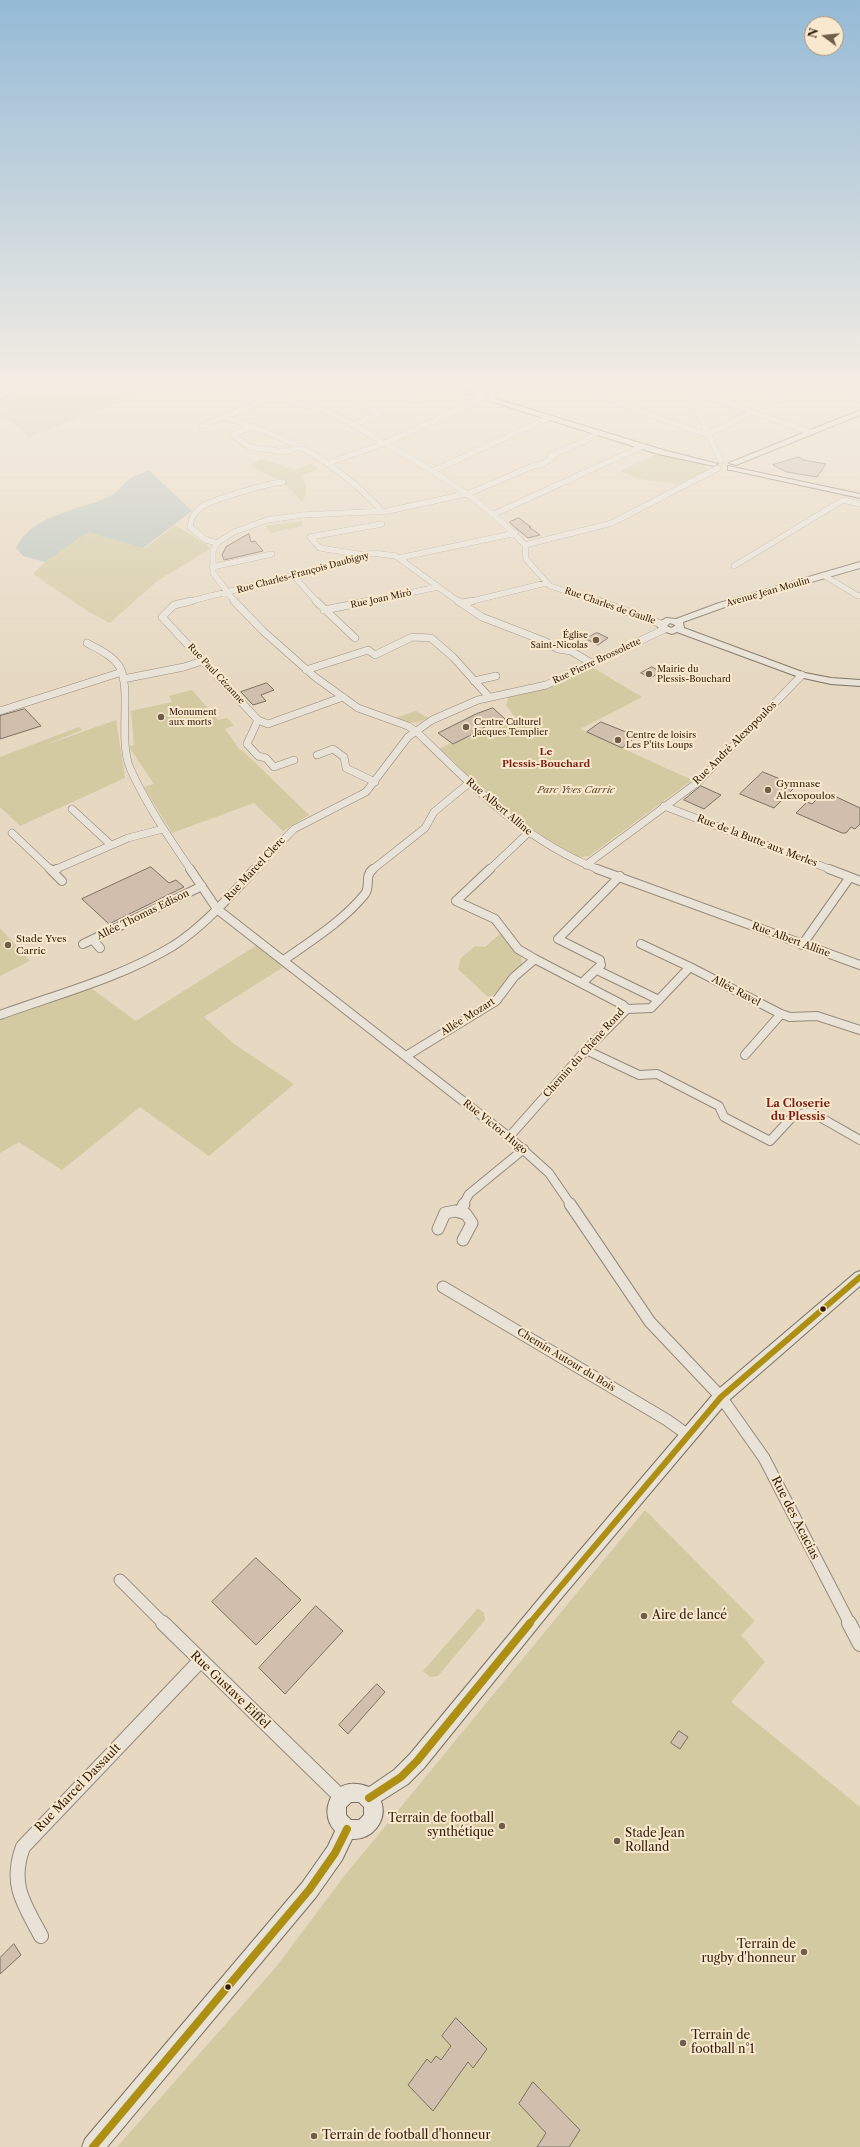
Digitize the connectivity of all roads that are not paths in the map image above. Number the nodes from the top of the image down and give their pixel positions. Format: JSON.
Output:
{"nodes":[{"id":1,"x":259,"y":486,"type":"edge"},
{"id":2,"x":359,"y":486,"type":"edge"},
{"id":3,"x":457,"y":486,"type":"edge"},
{"id":4,"x":486,"y":486,"type":"edge"},
{"id":5,"x":555,"y":486,"type":"edge"},
{"id":6,"x":678,"y":486,"type":"edge"},
{"id":7,"x":818,"y":486,"type":"edge"},
{"id":8,"x":468,"y":494,"type":"junction"},
{"id":9,"x":860,"y":496,"type":"edge"},
{"id":10,"x":860,"y":504,"type":"edge"},
{"id":11,"x":383,"y":512,"type":"junction"},
{"id":12,"x":366,"y":513,"type":"junction"},
{"id":13,"x":494,"y":514,"type":"junction"},
{"id":14,"x":382,"y":524,"type":"dead end"},
{"id":15,"x":368,"y":527,"type":"junction"},
{"id":16,"x":516,"y":533,"type":"junction"},
{"id":17,"x":217,"y":543,"type":"junction"},
{"id":18,"x":525,"y":545,"type":"junction"},
{"id":19,"x":272,"y":554,"type":"dead end"},
{"id":20,"x":364,"y":555,"type":"junction"},
{"id":21,"x":399,"y":558,"type":"junction"},
{"id":22,"x":734,"y":566,"type":"dead end"},
{"id":23,"x":860,"y":566,"type":"edge"},
{"id":24,"x":212,"y":567,"type":"junction"},
{"id":25,"x":293,"y":575,"type":"junction"},
{"id":26,"x":824,"y":576,"type":"junction"},
{"id":27,"x":546,"y":584,"type":"junction"},
{"id":28,"x":438,"y":587,"type":"junction"},
{"id":29,"x":230,"y":593,"type":"junction"},
{"id":30,"x":860,"y":595,"type":"edge"},
{"id":31,"x":463,"y":603,"type":"junction"},
{"id":32,"x":324,"y":610,"type":"junction"},
{"id":33,"x":677,"y":625,"type":"junction"},
{"id":34,"x":663,"y":627,"type":"junction"},
{"id":35,"x":355,"y":638,"type":"dead end"},
{"id":36,"x":87,"y":643,"type":"dead end"},
{"id":37,"x":202,"y":661,"type":"junction"},
{"id":38,"x":591,"y":663,"type":"junction"},
{"id":39,"x":306,"y":670,"type":"junction"},
{"id":40,"x":802,"y":675,"type":"junction"},
{"id":41,"x":123,"y":676,"type":"junction"},
{"id":42,"x":496,"y":676,"type":"dead end"},
{"id":43,"x":474,"y":681,"type":"junction"},
{"id":44,"x":860,"y":683,"type":"edge"},
{"id":45,"x":343,"y":697,"type":"junction"},
{"id":46,"x":489,"y":697,"type":"junction"},
{"id":47,"x":0,"y":711,"type":"edge"},
{"id":48,"x":258,"y":720,"type":"junction"},
{"id":49,"x":417,"y":732,"type":"junction"},
{"id":50,"x":317,"y":755,"type":"dead end"},
{"id":51,"x":294,"y":760,"type":"dead end"},
{"id":52,"x":375,"y":782,"type":"junction"},
{"id":53,"x":469,"y":784,"type":"junction"},
{"id":54,"x":664,"y":806,"type":"junction"},
{"id":55,"x":72,"y":809,"type":"dead end"},
{"id":56,"x":163,"y":828,"type":"junction"},
{"id":57,"x":12,"y":833,"type":"dead end"},
{"id":58,"x":528,"y":833,"type":"junction"},
{"id":59,"x":111,"y":845,"type":"junction"},
{"id":60,"x":586,"y":865,"type":"junction"},
{"id":61,"x":52,"y":871,"type":"junction"},
{"id":62,"x":620,"y":876,"type":"junction"},
{"id":63,"x":850,"y":877,"type":"junction"},
{"id":64,"x":860,"y":880,"type":"edge"},
{"id":65,"x":62,"y":881,"type":"dead end"},
{"id":66,"x":202,"y":886,"type":"junction"},
{"id":67,"x":217,"y":909,"type":"junction"},
{"id":68,"x":93,"y":940,"type":"junction"},
{"id":69,"x":83,"y":944,"type":"dead end"},
{"id":70,"x":641,"y":944,"type":"dead end"},
{"id":71,"x":802,"y":945,"type":"junction"},
{"id":72,"x":100,"y":948,"type":"dead end"},
{"id":73,"x":535,"y":959,"type":"junction"},
{"id":74,"x":284,"y":960,"type":"junction"},
{"id":75,"x":860,"y":965,"type":"edge"},
{"id":76,"x":690,"y":967,"type":"junction"},
{"id":77,"x":597,"y":970,"type":"junction"},
{"id":78,"x":582,"y":982,"type":"junction"},
{"id":79,"x":659,"y":1000,"type":"junction"},
{"id":80,"x":625,"y":1007,"type":"junction"},
{"id":81,"x":0,"y":1014,"type":"edge"},
{"id":82,"x":781,"y":1014,"type":"junction"},
{"id":83,"x":860,"y":1031,"type":"edge"},
{"id":84,"x":586,"y":1050,"type":"junction"},
{"id":85,"x":745,"y":1055,"type":"dead end"},
{"id":86,"x":406,"y":1056,"type":"junction"},
{"id":87,"x":509,"y":1137,"type":"junction"},
{"id":88,"x":860,"y":1140,"type":"edge"},
{"id":89,"x":524,"y":1149,"type":"junction"},
{"id":90,"x":460,"y":1212,"type":"junction"},
{"id":91,"x":438,"y":1229,"type":"dead end"},
{"id":92,"x":463,"y":1240,"type":"dead end"},
{"id":93,"x":860,"y":1276,"type":"edge"},
{"id":94,"x":443,"y":1287,"type":"dead end"},
{"id":95,"x":721,"y":1397,"type":"junction"},
{"id":96,"x":688,"y":1435,"type":"junction"},
{"id":97,"x":120,"y":1580,"type":"dead end"},
{"id":98,"x":860,"y":1644,"type":"edge"},
{"id":99,"x":200,"y":1661,"type":"junction"},
{"id":100,"x":342,"y":1798,"type":"junction"},
{"id":101,"x":369,"y":1798,"type":"junction"},
{"id":102,"x":347,"y":1829,"type":"junction"},
{"id":103,"x":41,"y":1936,"type":"dead end"},
{"id":104,"x":93,"y":2147,"type":"edge"}],
"edges":[{"from":1,"to":17,"type":"street"},
{"from":2,"to":11,"type":"street"},
{"from":3,"to":8,"type":"street"},
{"from":4,"to":8,"type":"street"},
{"from":5,"to":13,"type":"street"},
{"from":6,"to":18,"type":"street"},
{"from":7,"to":9,"type":"street"},
{"from":8,"to":11,"type":"street"},
{"from":8,"to":13,"type":"street"},
{"from":10,"to":22,"type":"street"},
{"from":11,"to":12,"type":"street"},
{"from":12,"to":15,"type":"street"},
{"from":12,"to":17,"type":"street"},
{"from":13,"to":16,"type":"street"},
{"from":14,"to":15,"type":"street"},
{"from":15,"to":20,"type":"street"},
{"from":16,"to":18,"type":"street"},
{"from":16,"to":21,"type":"street"},
{"from":17,"to":24,"type":"street"},
{"from":18,"to":27,"type":"street"},
{"from":19,"to":24,"type":"street"},
{"from":20,"to":21,"type":"street","name":"Rue Charles-François Daubigny"},
{"from":20,"to":25,"type":"street","name":"Rue Charles-François Daubigny"},
{"from":21,"to":28,"type":"street"},
{"from":23,"to":26,"type":"street","name":"Avenue Jean Moulin"},
{"from":24,"to":29,"type":"street","name":"Rue Albert Alline"},
{"from":25,"to":29,"type":"street","name":"Rue Charles-François Daubigny"},
{"from":25,"to":32,"type":"street"},
{"from":26,"to":30,"type":"street"},
{"from":26,"to":33,"type":"street","name":"Avenue Jean Moulin"},
{"from":27,"to":31,"type":"street"},
{"from":27,"to":34,"type":"street","name":"Rue Charles de Gaulle"},
{"from":28,"to":31,"type":"street"},
{"from":28,"to":32,"type":"street","name":"Rue Joan Mirò"},
{"from":29,"to":37,"type":"street","name":"Rue Paul Cézanne"},
{"from":29,"to":39,"type":"street","name":"Rue Albert Alline"},
{"from":31,"to":38,"type":"street"},
{"from":32,"to":35,"type":"street"},
{"from":33,"to":34,"type":"street","name":"Avenue Jean Moulin"},
{"from":33,"to":40,"type":"street"},
{"from":34,"to":38,"type":"street","name":"Rue Pierre Brossolette"},
{"from":36,"to":41,"type":"street"},
{"from":37,"to":41,"type":"street"},
{"from":37,"to":48,"type":"street","name":"Rue Paul Cézanne"},
{"from":38,"to":46,"type":"street","name":"Rue Pierre Brossolette"},
{"from":39,"to":43,"type":"street"},
{"from":39,"to":45,"type":"street","name":"Rue Albert Alline"},
{"from":40,"to":44,"type":"street"},
{"from":40,"to":54,"type":"street","name":"Rue André Alexopoulos"},
{"from":41,"to":47,"type":"street"},
{"from":41,"to":56,"type":"street","name":"Rue Victor Hugo"},
{"from":42,"to":43,"type":"street"},
{"from":43,"to":46,"type":"street"},
{"from":45,"to":48,"type":"street"},
{"from":45,"to":49,"type":"street","name":"Rue Albert Alline"},
{"from":46,"to":49,"type":"street","name":"Rue Pierre Brossolette"},
{"from":48,"to":51,"type":"street"},
{"from":49,"to":52,"type":"street","name":"Rue Marcel Clerc"},
{"from":49,"to":53,"type":"street","name":"Rue Albert Alline"},
{"from":50,"to":52,"type":"street"},
{"from":52,"to":67,"type":"street","name":"Rue Marcel Clerc"},
{"from":53,"to":58,"type":"street","name":"Rue Albert Alline"},
{"from":53,"to":74,"type":"street"},
{"from":54,"to":60,"type":"street","name":"Rue André Alexopoulos"},
{"from":54,"to":63,"type":"street","name":"Rue de la Butte aux Merles"},
{"from":55,"to":59,"type":"street"},
{"from":56,"to":59,"type":"street"},
{"from":56,"to":66,"type":"street","name":"Rue Victor Hugo"},
{"from":57,"to":61,"type":"street"},
{"from":58,"to":60,"type":"street","name":"Rue Albert Alline"},
{"from":58,"to":73,"type":"street"},
{"from":59,"to":61,"type":"street"},
{"from":60,"to":62,"type":"street","name":"Rue Albert Alline"},
{"from":61,"to":65,"type":"street"},
{"from":62,"to":71,"type":"street","name":"Rue Albert Alline"},
{"from":62,"to":77,"type":"street"},
{"from":63,"to":64,"type":"street","name":"Rue de la Butte aux Merles"},
{"from":63,"to":71,"type":"street"},
{"from":66,"to":67,"type":"street","name":"Rue Victor Hugo"},
{"from":66,"to":68,"type":"street","name":"Allée Thomas Edison"},
{"from":67,"to":74,"type":"street","name":"Rue Victor Hugo"},
{"from":67,"to":81,"type":"street","name":"Rue Marcel Clerc"},
{"from":68,"to":69,"type":"street","name":"Allée Thomas Edison"},
{"from":68,"to":72,"type":"street"},
{"from":70,"to":76,"type":"street","name":"Allée Ravel"},
{"from":71,"to":75,"type":"street","name":"Rue Albert Alline"},
{"from":73,"to":78,"type":"street","name":"Chemin du Chêne Rond"},
{"from":73,"to":86,"type":"street","name":"Allée Mozart"},
{"from":74,"to":86,"type":"street","name":"Rue Victor Hugo"},
{"from":76,"to":79,"type":"street"},
{"from":76,"to":82,"type":"street","name":"Allée Ravel"},
{"from":77,"to":78,"type":"street"},
{"from":77,"to":79,"type":"street"},
{"from":78,"to":80,"type":"street","name":"Chemin du Chêne Rond"},
{"from":79,"to":80,"type":"street"},
{"from":80,"to":84,"type":"street","name":"Chemin du Chêne Rond"},
{"from":82,"to":83,"type":"street","name":"Allée Ravel"},
{"from":82,"to":85,"type":"street"},
{"from":84,"to":87,"type":"street","name":"Chemin du Chêne Rond"},
{"from":84,"to":88,"type":"street"},
{"from":86,"to":87,"type":"street","name":"Rue Victor Hugo"},
{"from":87,"to":89,"type":"street","name":"Rue Victor Hugo"},
{"from":89,"to":90,"type":"street"},
{"from":89,"to":95,"type":"street","name":"Rue Victor Hugo"},
{"from":90,"to":91,"type":"street"},
{"from":90,"to":92,"type":"street"},
{"from":93,"to":95,"type":"street"},
{"from":94,"to":96,"type":"street","name":"Chemin Autour du Bois"},
{"from":95,"to":96,"type":"street"},
{"from":95,"to":98,"type":"street","name":"Rue des Acacias"},
{"from":96,"to":101,"type":"street"},
{"from":97,"to":99,"type":"street","name":"Rue Gustave Eiffel"},
{"from":99,"to":100,"type":"street","name":"Rue Gustave Eiffel"},
{"from":99,"to":103,"type":"street","name":"Rue Marcel Dassault"},
{"from":100,"to":101,"type":"street"},
{"from":100,"to":102,"type":"street"},
{"from":101,"to":102,"type":"street"},
{"from":102,"to":104,"type":"street"}]}
